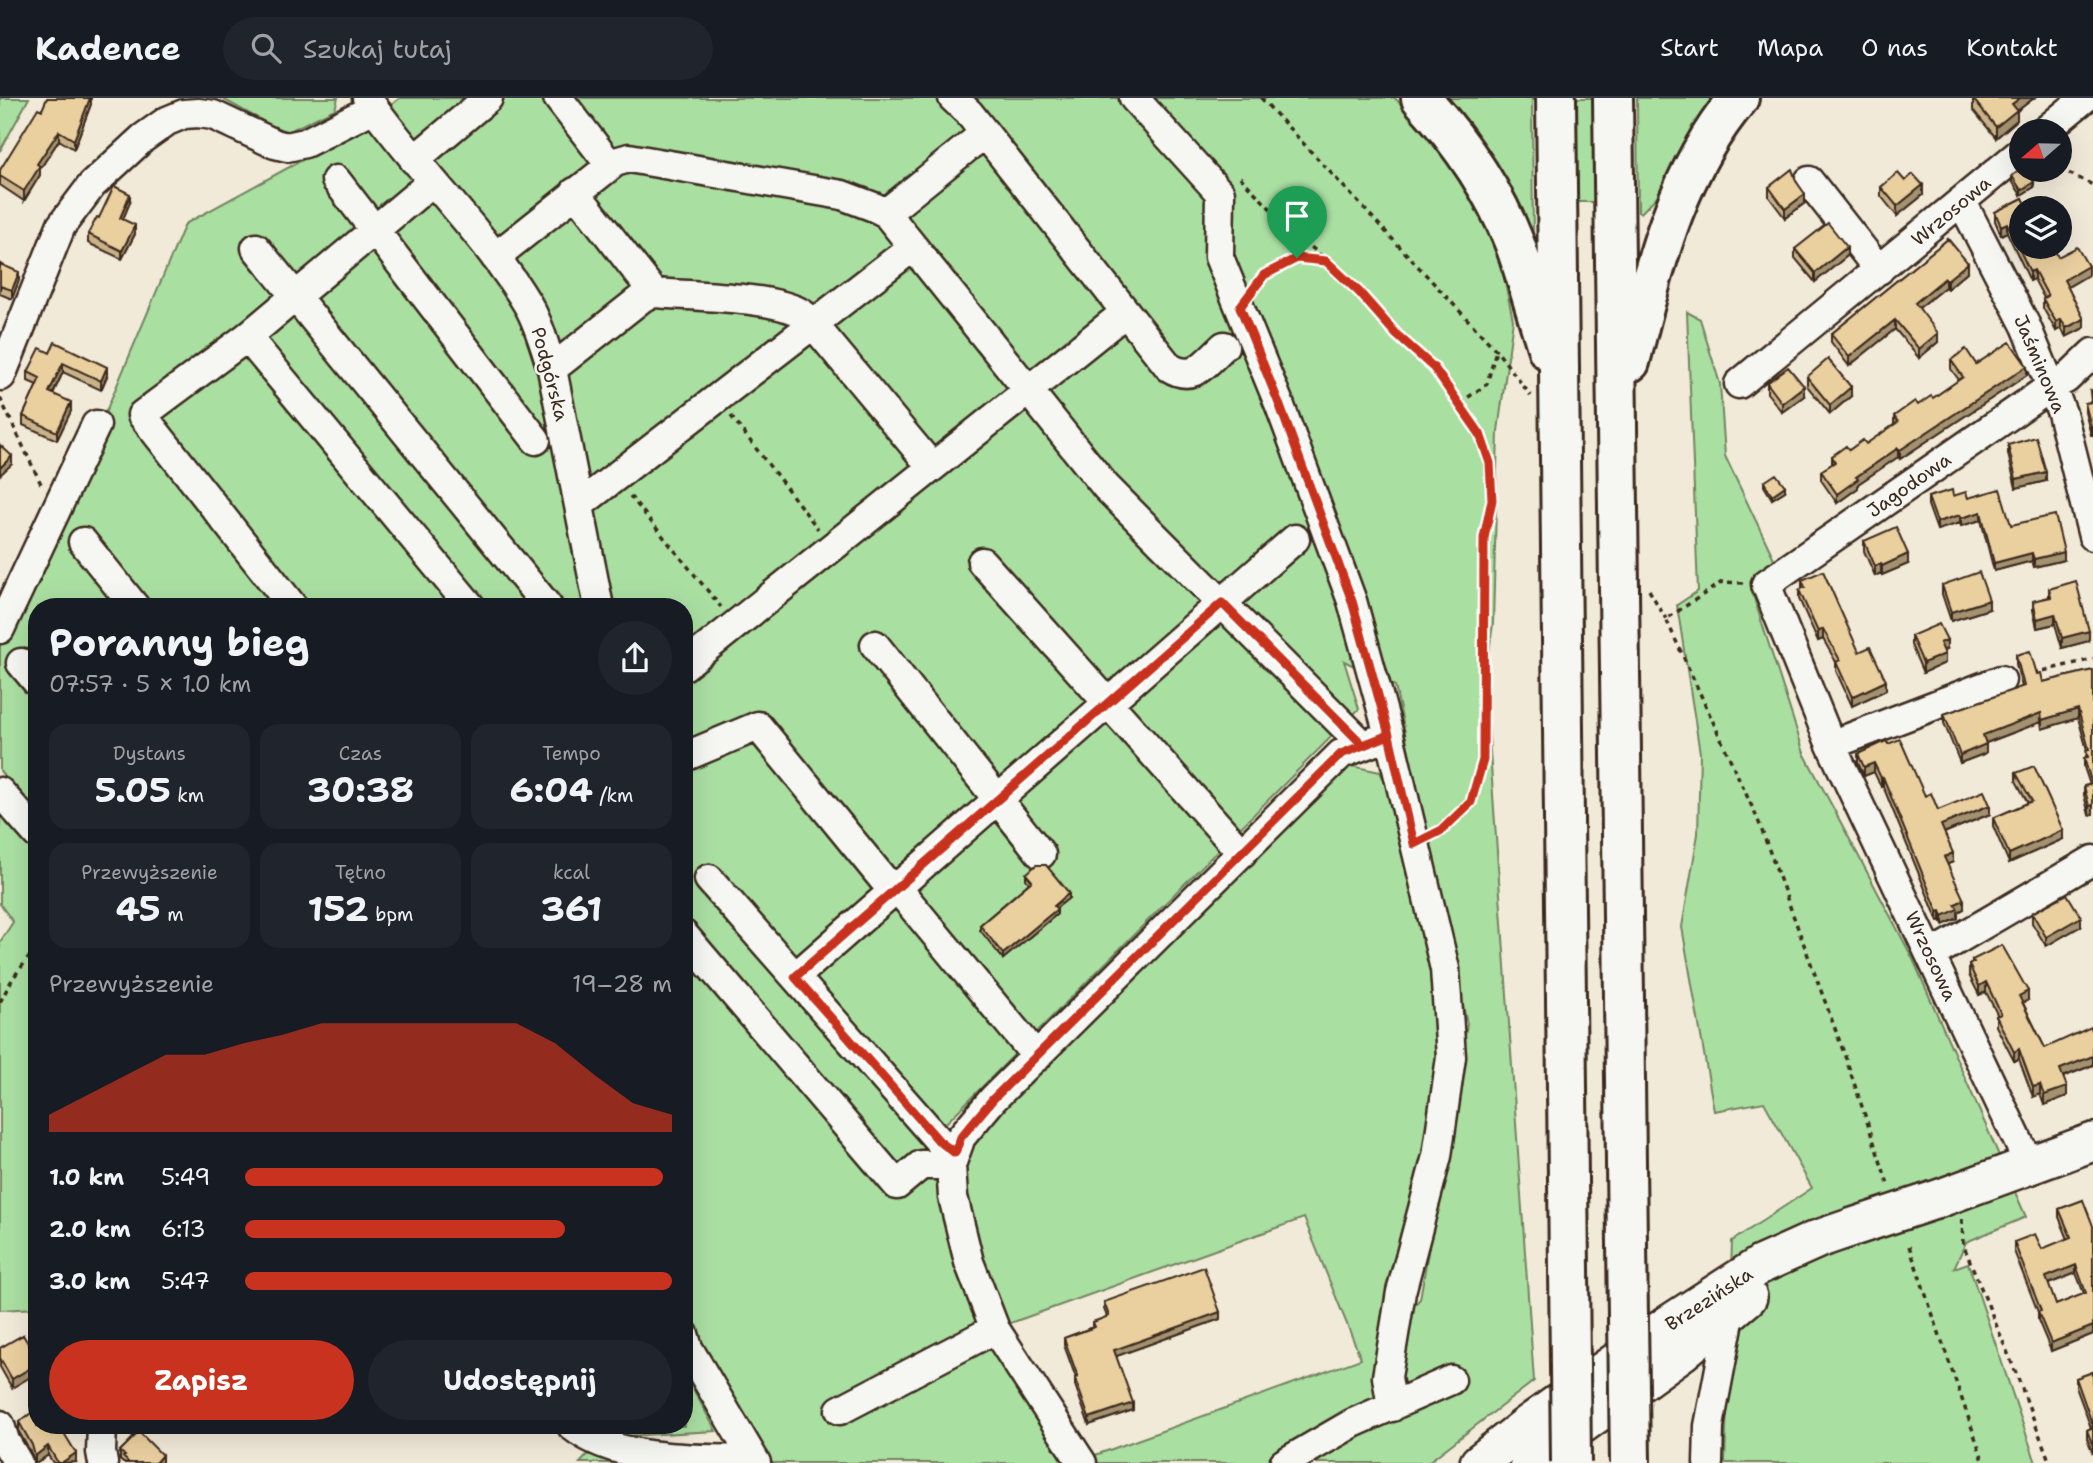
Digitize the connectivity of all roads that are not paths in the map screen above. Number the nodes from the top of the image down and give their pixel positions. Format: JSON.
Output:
{"nodes":[{"id":1,"x":488,"y":98,"type":"edge"},
{"id":2,"x":558,"y":98,"type":"edge"},
{"id":3,"x":953,"y":98,"type":"edge"},
{"id":4,"x":1135,"y":98,"type":"edge"},
{"id":5,"x":1422,"y":98,"type":"edge"},
{"id":6,"x":1556,"y":98,"type":"edge"},
{"id":7,"x":1614,"y":98,"type":"edge"},
{"id":8,"x":1739,"y":98,"type":"edge"},
{"id":9,"x":2085,"y":98,"type":"edge"},
{"id":10,"x":371,"y":103,"type":"edge"},
{"id":11,"x":2060,"y":119,"type":"edge"},
{"id":12,"x":985,"y":133,"type":"junction"},
{"id":13,"x":414,"y":160,"type":"junction"},
{"id":14,"x":2009,"y":162,"type":"edge"},
{"id":15,"x":610,"y":165,"type":"junction"},
{"id":16,"x":336,"y":180,"type":"dead end"},
{"id":17,"x":1809,"y":181,"type":"dead end"},
{"id":18,"x":432,"y":182,"type":"junction"},
{"id":19,"x":575,"y":192,"type":"junction"},
{"id":20,"x":1962,"y":202,"type":"junction"},
{"id":21,"x":886,"y":213,"type":"junction"},
{"id":22,"x":374,"y":230,"type":"junction"},
{"id":23,"x":913,"y":247,"type":"junction"},
{"id":24,"x":256,"y":248,"type":"dead end"},
{"id":25,"x":495,"y":257,"type":"junction"},
{"id":26,"x":1880,"y":270,"type":"junction"},
{"id":27,"x":654,"y":293,"type":"junction"},
{"id":28,"x":295,"y":296,"type":"junction"},
{"id":29,"x":1126,"y":312,"type":"junction"},
{"id":30,"x":813,"y":324,"type":"junction"},
{"id":31,"x":247,"y":337,"type":"junction"},
{"id":32,"x":1224,"y":346,"type":"dead end"},
{"id":33,"x":2093,"y":353,"type":"edge"},
{"id":34,"x":552,"y":369,"type":"junction"},
{"id":35,"x":1,"y":376,"type":"edge"},
{"id":36,"x":1739,"y":384,"type":"dead end"},
{"id":37,"x":2052,"y":386,"type":"junction"},
{"id":38,"x":1028,"y":390,"type":"junction"},
{"id":39,"x":1547,"y":393,"type":"junction"},
{"id":40,"x":1618,"y":411,"type":"junction"},
{"id":41,"x":96,"y":425,"type":"dead end"},
{"id":42,"x":536,"y":440,"type":"dead end"},
{"id":43,"x":932,"y":467,"type":"junction"},
{"id":44,"x":579,"y":505,"type":"junction"},
{"id":45,"x":2093,"y":536,"type":"edge"},
{"id":46,"x":1295,"y":539,"type":"dead end"},
{"id":47,"x":83,"y":542,"type":"dead end"},
{"id":48,"x":982,"y":562,"type":"dead end"},
{"id":49,"x":1766,"y":584,"type":"joint"},
{"id":50,"x":128,"y":598,"type":"edge"},
{"id":51,"x":286,"y":598,"type":"edge"},
{"id":52,"x":464,"y":598,"type":"edge"},
{"id":53,"x":541,"y":598,"type":"edge"},
{"id":54,"x":597,"y":598,"type":"edge"},
{"id":55,"x":1222,"y":603,"type":"junction"},
{"id":56,"x":0,"y":629,"type":"edge"},
{"id":57,"x":874,"y":645,"type":"dead end"},
{"id":58,"x":693,"y":659,"type":"edge"},
{"id":59,"x":2000,"y":680,"type":"road end"},
{"id":60,"x":1108,"y":703,"type":"junction"},
{"id":61,"x":1376,"y":740,"type":"junction"},
{"id":62,"x":1831,"y":745,"type":"junction"},
{"id":63,"x":693,"y":753,"type":"edge"},
{"id":64,"x":0,"y":792,"type":"edge"},
{"id":65,"x":998,"y":800,"type":"junction"},
{"id":66,"x":28,"y":824,"type":"edge"},
{"id":67,"x":1242,"y":853,"type":"junction"},
{"id":68,"x":1041,"y":854,"type":"dead end"},
{"id":69,"x":2093,"y":860,"type":"edge"},
{"id":70,"x":709,"y":879,"type":"dead end"},
{"id":71,"x":897,"y":888,"type":"junction"},
{"id":72,"x":693,"y":946,"type":"edge"},
{"id":73,"x":1931,"y":955,"type":"junction"},
{"id":74,"x":795,"y":977,"type":"junction"},
{"id":75,"x":1037,"y":1057,"type":"junction"},
{"id":76,"x":2091,"y":1150,"type":"edge"},
{"id":77,"x":953,"y":1159,"type":"junction"},
{"id":78,"x":2030,"y":1166,"type":"junction"},
{"id":79,"x":1851,"y":1233,"type":"junction"},
{"id":80,"x":1731,"y":1310,"type":"junction"},
{"id":81,"x":995,"y":1329,"type":"junction"},
{"id":82,"x":693,"y":1356,"type":"edge"},
{"id":83,"x":1451,"y":1380,"type":"dead end"},
{"id":84,"x":1392,"y":1407,"type":"junction"},
{"id":85,"x":840,"y":1410,"type":"dead end"},
{"id":86,"x":0,"y":1425,"type":"edge"},
{"id":87,"x":102,"y":1434,"type":"edge"},
{"id":88,"x":582,"y":1434,"type":"edge"},
{"id":89,"x":755,"y":1461,"type":"edge"},
{"id":90,"x":18,"y":1463,"type":"edge"},
{"id":91,"x":103,"y":1463,"type":"edge"},
{"id":92,"x":1082,"y":1463,"type":"edge"},
{"id":93,"x":1284,"y":1463,"type":"edge"},
{"id":94,"x":1479,"y":1463,"type":"edge"},
{"id":95,"x":1529,"y":1463,"type":"edge"},
{"id":96,"x":1571,"y":1463,"type":"edge"},
{"id":97,"x":1630,"y":1463,"type":"edge"},
{"id":98,"x":1708,"y":1463,"type":"edge"}],
"edges":[{"from":1,"to":13,"type":"street"},
{"from":2,"to":15,"type":"street"},
{"from":3,"to":12,"type":"street"},
{"from":4,"to":61,"type":"street"},
{"from":5,"to":39,"type":"highway"},
{"from":6,"to":39,"type":"highway"},
{"from":7,"to":40,"type":"highway"},
{"from":8,"to":40,"type":"highway"},
{"from":9,"to":11,"type":"street"},
{"from":10,"to":13,"type":"street","name":"Podgórska"},
{"from":10,"to":35,"type":"street","name":"Podgórska"},
{"from":12,"to":21,"type":"street"},
{"from":12,"to":29,"type":"street"},
{"from":13,"to":18,"type":"street","name":"Podgórska"},
{"from":14,"to":20,"type":"street","name":"Wrzosowa"},
{"from":15,"to":19,"type":"street"},
{"from":15,"to":21,"type":"street"},
{"from":16,"to":22,"type":"street"},
{"from":17,"to":26,"type":"street"},
{"from":18,"to":22,"type":"street"},
{"from":18,"to":25,"type":"street","name":"Podgórska"},
{"from":19,"to":25,"type":"street"},
{"from":19,"to":27,"type":"street"},
{"from":20,"to":26,"type":"street","name":"Wrzosowa"},
{"from":20,"to":37,"type":"street","name":"Jaśminowa"},
{"from":21,"to":23,"type":"street"},
{"from":22,"to":28,"type":"street"},
{"from":22,"to":42,"type":"street"},
{"from":23,"to":30,"type":"street"},
{"from":23,"to":38,"type":"street"},
{"from":24,"to":28,"type":"street"},
{"from":25,"to":34,"type":"street","name":"Podgórska"},
{"from":26,"to":36,"type":"street","name":"Wrzosowa"},
{"from":27,"to":30,"type":"street"},
{"from":27,"to":34,"type":"street"},
{"from":28,"to":31,"type":"street"},
{"from":28,"to":53,"type":"street"},
{"from":29,"to":32,"type":"street"},
{"from":29,"to":38,"type":"street"},
{"from":30,"to":43,"type":"street"},
{"from":30,"to":44,"type":"street"},
{"from":31,"to":51,"type":"street"},
{"from":31,"to":52,"type":"street"},
{"from":33,"to":37,"type":"street","name":"Jagodowa"},
{"from":34,"to":44,"type":"street","name":"Podgórska"},
{"from":37,"to":45,"type":"street","name":"Jaśminowa"},
{"from":37,"to":49,"type":"street","name":"Jagodowa"},
{"from":38,"to":43,"type":"street"},
{"from":38,"to":55,"type":"street"},
{"from":39,"to":96,"type":"highway","bridge":true},
{"from":40,"to":97,"type":"highway","bridge":true},
{"from":41,"to":56,"type":"street"},
{"from":43,"to":58,"type":"street"},
{"from":44,"to":54,"type":"street","name":"Podgórska"},
{"from":46,"to":55,"type":"street"},
{"from":47,"to":50,"type":"street"},
{"from":48,"to":60,"type":"street"},
{"from":49,"to":62,"type":"street","name":"Wrzosowa"},
{"from":55,"to":60,"type":"street"},
{"from":55,"to":61,"type":"street"},
{"from":57,"to":65,"type":"street"},
{"from":59,"to":62,"type":"street"},
{"from":60,"to":65,"type":"street"},
{"from":60,"to":67,"type":"street"},
{"from":61,"to":67,"type":"street"},
{"from":61,"to":84,"type":"street"},
{"from":62,"to":73,"type":"street","name":"Wrzosowa"},
{"from":63,"to":71,"type":"street"},
{"from":64,"to":66,"type":"street"},
{"from":65,"to":68,"type":"street"},
{"from":65,"to":71,"type":"street"},
{"from":67,"to":75,"type":"street"},
{"from":69,"to":73,"type":"street"},
{"from":70,"to":74,"type":"street"},
{"from":71,"to":74,"type":"street"},
{"from":71,"to":75,"type":"street"},
{"from":72,"to":77,"type":"street"},
{"from":73,"to":78,"type":"street","name":"Wrzosowa"},
{"from":74,"to":77,"type":"street"},
{"from":75,"to":77,"type":"street"},
{"from":76,"to":78,"type":"main road","name":"Brzezińska"},
{"from":77,"to":81,"type":"street"},
{"from":78,"to":79,"type":"main road","name":"Brzezińska","bridge":true},
{"from":79,"to":80,"type":"main road","name":"Brzezińska"},
{"from":79,"to":94,"type":"main road","name":"Brzezińska"},
{"from":80,"to":95,"type":"main road","name":"Brzezińska"},
{"from":80,"to":98,"type":"street"},
{"from":81,"to":85,"type":"street"},
{"from":81,"to":92,"type":"street"},
{"from":82,"to":89,"type":"street"},
{"from":83,"to":84,"type":"street"},
{"from":84,"to":93,"type":"street"},
{"from":86,"to":90,"type":"street"},
{"from":87,"to":91,"type":"street"},
{"from":88,"to":89,"type":"street"}]}
